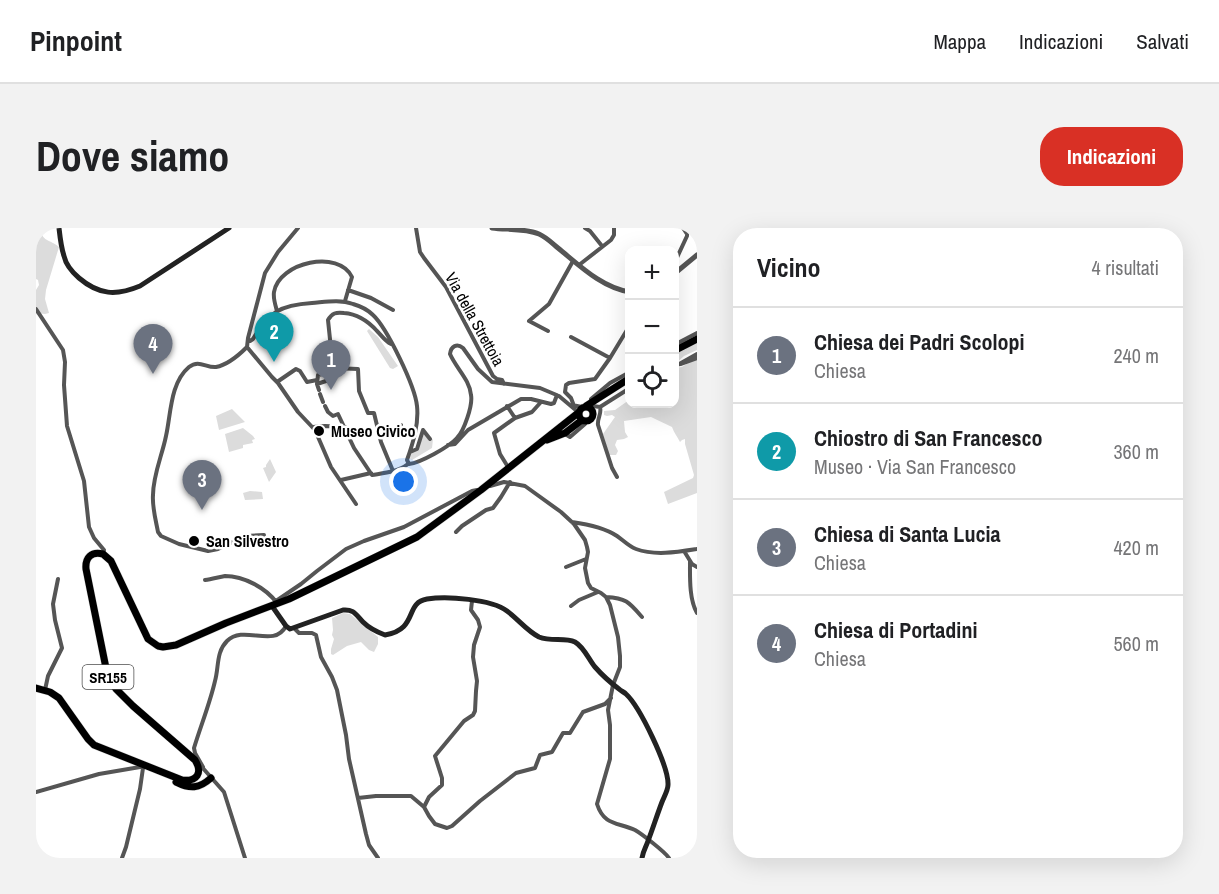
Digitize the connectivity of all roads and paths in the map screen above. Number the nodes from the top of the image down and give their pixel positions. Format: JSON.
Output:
{"nodes":[{"id":1,"x":59,"y":228,"type":"edge"},
{"id":2,"x":228,"y":228,"type":"edge"},
{"id":3,"x":292,"y":228,"type":"edge"},
{"id":4,"x":298,"y":228,"type":"edge"},
{"id":5,"x":416,"y":228,"type":"edge"},
{"id":6,"x":496,"y":228,"type":"edge"},
{"id":7,"x":585,"y":228,"type":"edge"},
{"id":8,"x":614,"y":228,"type":"edge"},
{"id":9,"x":683,"y":228,"type":"edge"},
{"id":10,"x":290,"y":236,"type":"junction"},
{"id":11,"x":602,"y":246,"type":"junction"},
{"id":12,"x":679,"y":255,"type":"edge"},
{"id":13,"x":697,"y":255,"type":"edge"},
{"id":14,"x":573,"y":261,"type":"junction"},
{"id":15,"x":579,"y":265,"type":"junction"},
{"id":16,"x":679,"y":271,"type":"edge"},
{"id":17,"x":348,"y":290,"type":"junction"},
{"id":18,"x":625,"y":291,"type":"edge"},
{"id":19,"x":345,"y":301,"type":"junction"},
{"id":20,"x":36,"y":309,"type":"edge"},
{"id":21,"x":393,"y":310,"type":"dead end"},
{"id":22,"x":277,"y":311,"type":"junction"},
{"id":23,"x":548,"y":331,"type":"dead end"},
{"id":24,"x":625,"y":333,"type":"edge"},
{"id":25,"x":697,"y":333,"type":"edge"},
{"id":26,"x":571,"y":337,"type":"dead end"},
{"id":27,"x":387,"y":338,"type":"junction"},
{"id":28,"x":697,"y":339,"type":"edge"},
{"id":29,"x":248,"y":340,"type":"junction"},
{"id":30,"x":679,"y":343,"type":"edge"},
{"id":31,"x":249,"y":349,"type":"junction"},
{"id":32,"x":679,"y":349,"type":"edge"},
{"id":33,"x":697,"y":356,"type":"edge"},
{"id":34,"x":610,"y":358,"type":"junction"},
{"id":35,"x":679,"y":364,"type":"edge"},
{"id":36,"x":332,"y":370,"type":"junction"},
{"id":37,"x":625,"y":375,"type":"edge"},
{"id":38,"x":625,"y":381,"type":"edge"},
{"id":39,"x":277,"y":382,"type":"junction"},
{"id":40,"x":317,"y":382,"type":"junction"},
{"id":41,"x":504,"y":384,"type":"junction"},
{"id":42,"x":625,"y":390,"type":"edge"},
{"id":43,"x":557,"y":395,"type":"junction"},
{"id":44,"x":541,"y":402,"type":"junction"},
{"id":45,"x":507,"y":406,"type":"junction"},
{"id":46,"x":584,"y":409,"type":"junction"},
{"id":47,"x":515,"y":418,"type":"junction"},
{"id":48,"x":313,"y":427,"type":"junction"},
{"id":49,"x":345,"y":427,"type":"junction"},
{"id":50,"x":563,"y":430,"type":"junction"},
{"id":51,"x":430,"y":439,"type":"dead end"},
{"id":52,"x":448,"y":445,"type":"junction"},
{"id":53,"x":410,"y":452,"type":"junction"},
{"id":54,"x":408,"y":464,"type":"junction"},
{"id":55,"x":509,"y":468,"type":"junction"},
{"id":56,"x":393,"y":471,"type":"junction"},
{"id":57,"x":371,"y":473,"type":"junction"},
{"id":58,"x":617,"y":477,"type":"dead end"},
{"id":59,"x":341,"y":480,"type":"junction"},
{"id":60,"x":510,"y":482,"type":"junction"},
{"id":61,"x":482,"y":488,"type":"junction"},
{"id":62,"x":357,"y":504,"type":"dead end"},
{"id":63,"x":571,"y":522,"type":"junction"},
{"id":64,"x":456,"y":532,"type":"dead end"},
{"id":65,"x":264,"y":535,"type":"dead end"},
{"id":66,"x":697,"y":549,"type":"edge"},
{"id":67,"x":684,"y":551,"type":"junction"},
{"id":68,"x":104,"y":554,"type":"junction"},
{"id":69,"x":586,"y":559,"type":"junction"},
{"id":70,"x":690,"y":561,"type":"junction"},
{"id":71,"x":566,"y":567,"type":"dead end"},
{"id":72,"x":697,"y":567,"type":"edge"},
{"id":73,"x":58,"y":579,"type":"dead end"},
{"id":74,"x":206,"y":580,"type":"dead end"},
{"id":75,"x":598,"y":592,"type":"junction"},
{"id":76,"x":606,"y":597,"type":"junction"},
{"id":77,"x":472,"y":601,"type":"junction"},
{"id":78,"x":275,"y":604,"type":"junction"},
{"id":79,"x":571,"y":606,"type":"dead end"},
{"id":80,"x":697,"y":613,"type":"edge"},
{"id":81,"x":642,"y":617,"type":"dead end"},
{"id":82,"x":286,"y":626,"type":"junction"},
{"id":83,"x":294,"y":628,"type":"junction"},
{"id":84,"x":614,"y":685,"type":"junction"},
{"id":85,"x":36,"y":688,"type":"edge"},
{"id":86,"x":45,"y":690,"type":"junction"},
{"id":87,"x":611,"y":698,"type":"junction"},
{"id":88,"x":200,"y":766,"type":"junction"},
{"id":89,"x":145,"y":767,"type":"junction"},
{"id":90,"x":171,"y":776,"type":"junction"},
{"id":91,"x":211,"y":778,"type":"junction"},
{"id":92,"x":36,"y":792,"type":"edge"},
{"id":93,"x":358,"y":798,"type":"junction"},
{"id":94,"x":424,"y":807,"type":"junction"},
{"id":95,"x":648,"y":840,"type":"junction"},
{"id":96,"x":122,"y":858,"type":"edge"},
{"id":97,"x":245,"y":858,"type":"edge"},
{"id":98,"x":378,"y":858,"type":"edge"},
{"id":99,"x":642,"y":858,"type":"edge"},
{"id":100,"x":669,"y":858,"type":"edge"}],
"edges":[{"from":1,"to":2,"type":"main road"},
{"from":3,"to":10,"type":"street"},
{"from":4,"to":10,"type":"street"},
{"from":5,"to":41,"type":"street","name":"Via della Strettoia"},
{"from":6,"to":14,"type":"street"},
{"from":7,"to":11,"type":"street"},
{"from":8,"to":11,"type":"street"},
{"from":9,"to":12,"type":"street"},
{"from":10,"to":29,"type":"street"},
{"from":11,"to":15,"type":"street"},
{"from":13,"to":16,"type":"street"},
{"from":14,"to":15,"type":"street"},
{"from":14,"to":23,"type":"street"},
{"from":15,"to":18,"type":"street"},
{"from":17,"to":19,"type":"street"},
{"from":17,"to":21,"type":"street"},
{"from":17,"to":22,"type":"street"},
{"from":19,"to":22,"type":"street"},
{"from":19,"to":27,"type":"street"},
{"from":20,"to":68,"type":"street"},
{"from":22,"to":29,"type":"street"},
{"from":24,"to":34,"type":"street"},
{"from":25,"to":30,"type":"street"},
{"from":26,"to":34,"type":"street"},
{"from":27,"to":36,"type":"street"},
{"from":27,"to":53,"type":"street"},
{"from":28,"to":32,"type":"main road"},
{"from":29,"to":31,"type":"street"},
{"from":31,"to":39,"type":"street"},
{"from":31,"to":65,"type":"street"},
{"from":33,"to":35,"type":"street"},
{"from":34,"to":46,"type":"street"},
{"from":36,"to":40,"type":"street"},
{"from":36,"to":40,"type":"street"},
{"from":36,"to":56,"type":"street"},
{"from":37,"to":46,"type":"street"},
{"from":38,"to":46,"type":"main road"},
{"from":39,"to":40,"type":"street"},
{"from":39,"to":48,"type":"street"},
{"from":40,"to":49,"type":"street"},
{"from":41,"to":43,"type":"street"},
{"from":41,"to":52,"type":"street"},
{"from":42,"to":46,"type":"street"},
{"from":43,"to":44,"type":"street"},
{"from":43,"to":46,"type":"street"},
{"from":44,"to":45,"type":"street"},
{"from":44,"to":47,"type":"street"},
{"from":45,"to":47,"type":"street"},
{"from":45,"to":52,"type":"street"},
{"from":46,"to":50,"type":"main road"},
{"from":46,"to":50,"type":"main road"},
{"from":46,"to":58,"type":"street"},
{"from":47,"to":55,"type":"street"},
{"from":48,"to":49,"type":"street"},
{"from":48,"to":59,"type":"street"},
{"from":49,"to":57,"type":"street"},
{"from":50,"to":55,"type":"main road"},
{"from":51,"to":53,"type":"street"},
{"from":52,"to":54,"type":"street"},
{"from":53,"to":54,"type":"street"},
{"from":54,"to":56,"type":"street"},
{"from":55,"to":61,"type":"main road"},
{"from":56,"to":57,"type":"street"},
{"from":57,"to":59,"type":"street"},
{"from":59,"to":62,"type":"street"},
{"from":60,"to":61,"type":"street"},
{"from":60,"to":63,"type":"street"},
{"from":60,"to":64,"type":"street"},
{"from":61,"to":78,"type":"main road"},
{"from":61,"to":78,"type":"street"},
{"from":63,"to":67,"type":"street"},
{"from":63,"to":69,"type":"street"},
{"from":66,"to":67,"type":"street"},
{"from":67,"to":70,"type":"street"},
{"from":68,"to":78,"type":"main road"},
{"from":68,"to":88,"type":"main road","number":"SR155"},
{"from":69,"to":71,"type":"street"},
{"from":69,"to":75,"type":"street"},
{"from":70,"to":72,"type":"street"},
{"from":70,"to":80,"type":"street"},
{"from":73,"to":86,"type":"street"},
{"from":74,"to":78,"type":"street"},
{"from":75,"to":76,"type":"street"},
{"from":75,"to":79,"type":"street"},
{"from":76,"to":81,"type":"street"},
{"from":76,"to":84,"type":"street"},
{"from":77,"to":83,"type":"main road"},
{"from":77,"to":84,"type":"main road"},
{"from":77,"to":94,"type":"street"},
{"from":78,"to":82,"type":"main road"},
{"from":82,"to":83,"type":"main road"},
{"from":82,"to":88,"type":"street"},
{"from":83,"to":93,"type":"street"},
{"from":84,"to":87,"type":"street"},
{"from":84,"to":95,"type":"main road"},
{"from":85,"to":86,"type":"main road","number":"SR155"},
{"from":86,"to":89,"type":"main road","number":"SR155"},
{"from":87,"to":94,"type":"street"},
{"from":87,"to":95,"type":"street"},
{"from":88,"to":90,"type":"main road","number":"SR155"},
{"from":88,"to":91,"type":"street"},
{"from":89,"to":90,"type":"main road","number":"SR155"},
{"from":89,"to":92,"type":"street"},
{"from":89,"to":96,"type":"street"},
{"from":90,"to":91,"type":"main road"},
{"from":91,"to":97,"type":"street"},
{"from":93,"to":94,"type":"street"},
{"from":93,"to":98,"type":"street"},
{"from":95,"to":99,"type":"main road"},
{"from":95,"to":100,"type":"street"}]}
